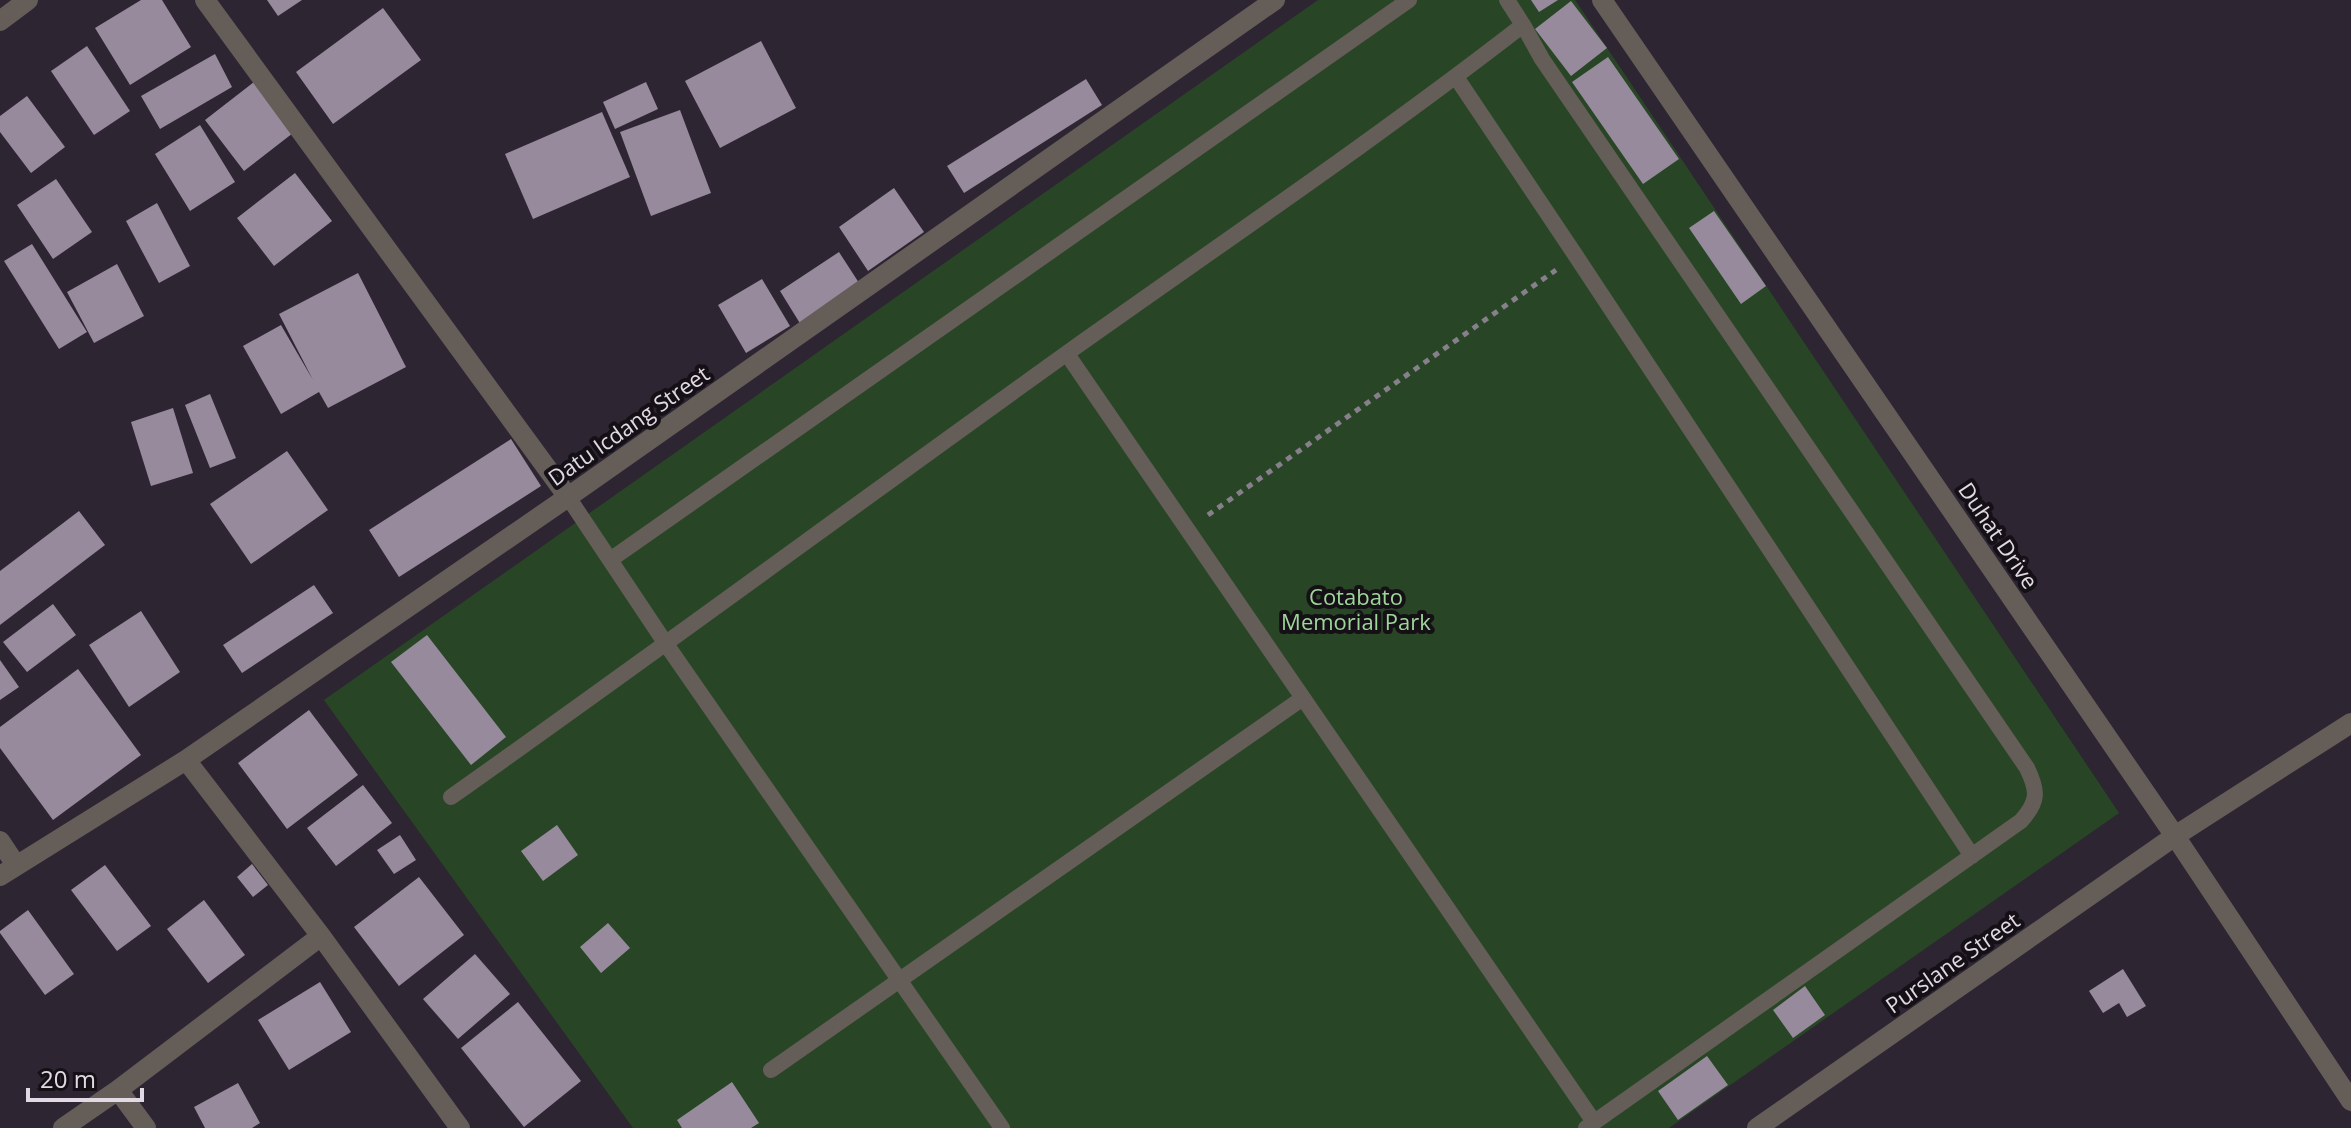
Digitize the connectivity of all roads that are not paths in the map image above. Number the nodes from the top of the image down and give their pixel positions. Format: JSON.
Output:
{"nodes":[{"id":1,"x":28,"y":0,"type":"edge"},
{"id":2,"x":205,"y":0,"type":"edge"},
{"id":3,"x":1275,"y":0,"type":"edge"},
{"id":4,"x":1409,"y":0,"type":"edge"},
{"id":5,"x":1507,"y":0,"type":"edge"},
{"id":6,"x":1602,"y":0,"type":"edge"},
{"id":7,"x":0,"y":21,"type":"edge"},
{"id":8,"x":1523,"y":25,"type":"junction"},
{"id":9,"x":1456,"y":77,"type":"junction"},
{"id":10,"x":1067,"y":354,"type":"junction"},
{"id":11,"x":568,"y":497,"type":"junction"},
{"id":12,"x":610,"y":560,"type":"junction"},
{"id":13,"x":666,"y":644,"type":"junction"},
{"id":14,"x":1303,"y":698,"type":"junction"},
{"id":15,"x":2351,"y":723,"type":"edge"},
{"id":16,"x":186,"y":760,"type":"junction"},
{"id":17,"x":451,"y":797,"type":"dead end"},
{"id":18,"x":2175,"y":836,"type":"junction"},
{"id":19,"x":0,"y":841,"type":"edge"},
{"id":20,"x":1972,"y":856,"type":"junction"},
{"id":21,"x":8,"y":870,"type":"edge"},
{"id":22,"x":321,"y":936,"type":"junction"},
{"id":23,"x":900,"y":979,"type":"junction"},
{"id":24,"x":771,"y":1070,"type":"dead end"},
{"id":25,"x":118,"y":1090,"type":"junction"},
{"id":26,"x":2351,"y":1101,"type":"edge"},
{"id":27,"x":1590,"y":1125,"type":"edge"},
{"id":28,"x":63,"y":1128,"type":"edge"},
{"id":29,"x":146,"y":1128,"type":"edge"},
{"id":30,"x":460,"y":1128,"type":"edge"},
{"id":31,"x":1002,"y":1128,"type":"edge"},
{"id":32,"x":1757,"y":1128,"type":"edge"}],
"edges":[{"from":1,"to":7,"type":"street"},
{"from":2,"to":11,"type":"street"},
{"from":3,"to":11,"type":"street","name":"Datu Icdang Street"},
{"from":4,"to":12,"type":"lane"},
{"from":5,"to":8,"type":"lane"},
{"from":6,"to":18,"type":"street","name":"Duhat Drive"},
{"from":8,"to":9,"type":"lane"},
{"from":8,"to":20,"type":"lane"},
{"from":9,"to":10,"type":"lane"},
{"from":9,"to":20,"type":"lane"},
{"from":10,"to":13,"type":"lane"},
{"from":10,"to":14,"type":"lane"},
{"from":11,"to":12,"type":"lane"},
{"from":11,"to":16,"type":"street","name":"Datu Icdang Street"},
{"from":12,"to":13,"type":"lane"},
{"from":13,"to":17,"type":"lane"},
{"from":13,"to":23,"type":"lane"},
{"from":14,"to":23,"type":"lane"},
{"from":14,"to":27,"type":"lane"},
{"from":15,"to":18,"type":"street","name":"Purslane Street"},
{"from":16,"to":21,"type":"street","name":"Datu Icdang Street"},
{"from":16,"to":22,"type":"street"},
{"from":18,"to":26,"type":"street","name":"Duhat Drive"},
{"from":18,"to":32,"type":"street","name":"Purslane Street"},
{"from":19,"to":21,"type":"street"},
{"from":20,"to":27,"type":"lane"},
{"from":22,"to":25,"type":"street"},
{"from":22,"to":30,"type":"street"},
{"from":23,"to":24,"type":"lane"},
{"from":23,"to":31,"type":"lane"},
{"from":25,"to":28,"type":"street"},
{"from":25,"to":29,"type":"street"}]}
